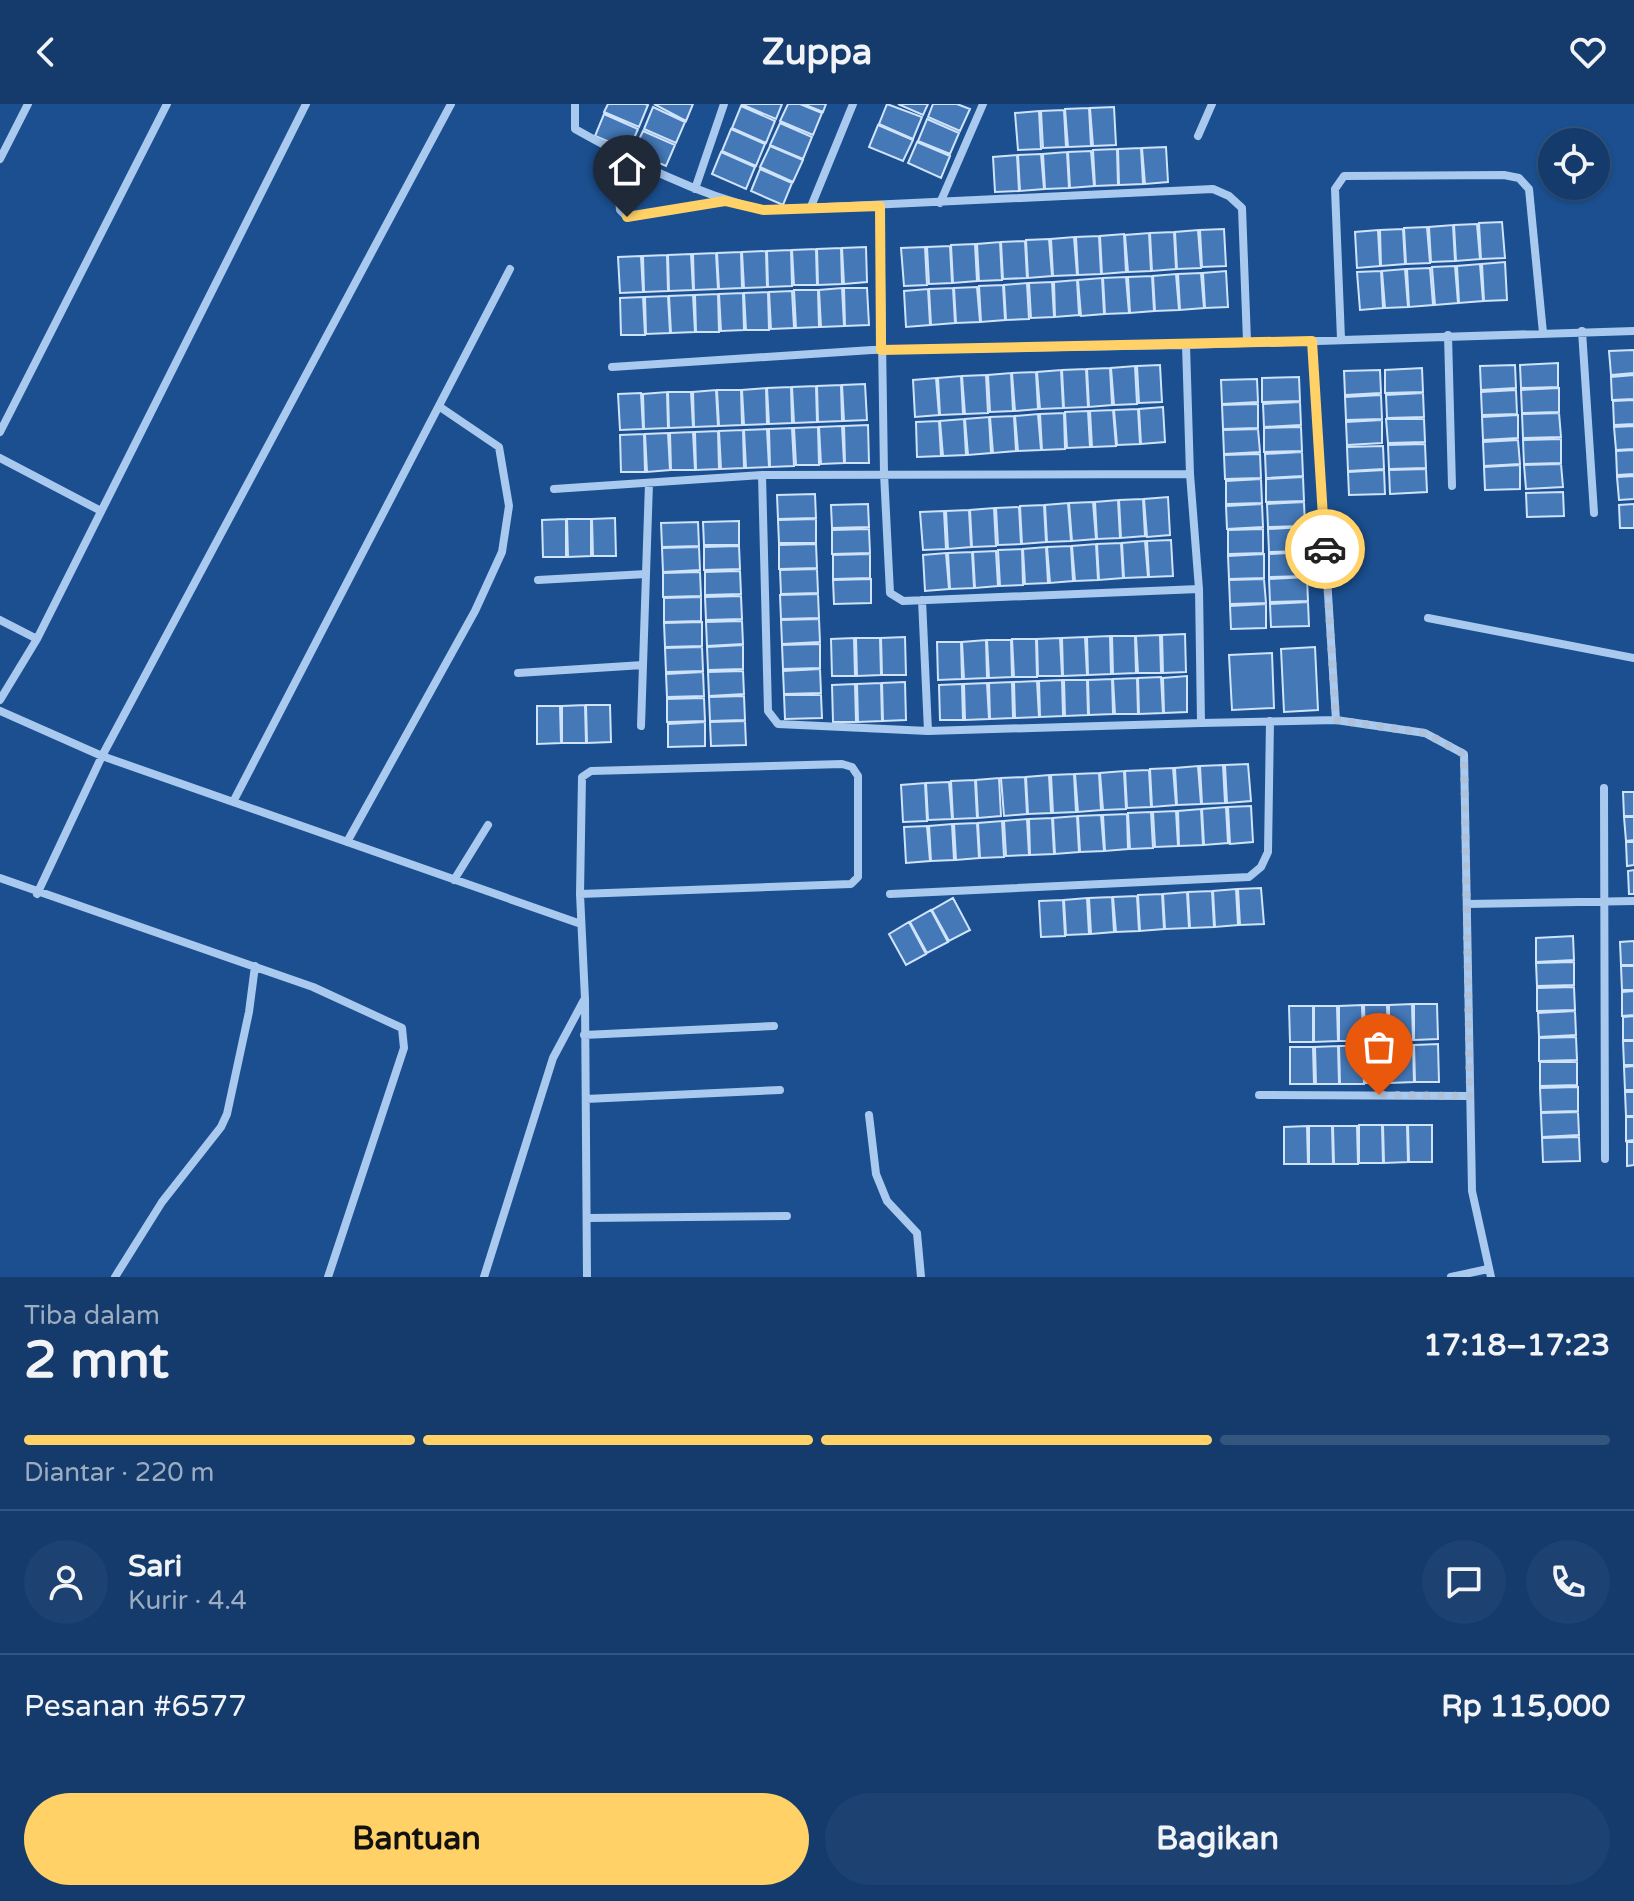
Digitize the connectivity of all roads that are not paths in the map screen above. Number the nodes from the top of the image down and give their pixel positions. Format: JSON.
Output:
{"nodes":[{"id":1,"x":28,"y":104,"type":"edge"},
{"id":2,"x":167,"y":104,"type":"edge"},
{"id":3,"x":306,"y":104,"type":"edge"},
{"id":4,"x":451,"y":104,"type":"edge"},
{"id":5,"x":575,"y":104,"type":"edge"},
{"id":6,"x":724,"y":104,"type":"edge"},
{"id":7,"x":853,"y":104,"type":"edge"},
{"id":8,"x":983,"y":104,"type":"edge"},
{"id":9,"x":1212,"y":104,"type":"edge"},
{"id":10,"x":1198,"y":136,"type":"dead end"},
{"id":11,"x":615,"y":151,"type":"junction"},
{"id":12,"x":0,"y":159,"type":"edge"},
{"id":13,"x":695,"y":189,"type":"junction"},
{"id":14,"x":725,"y":201,"type":"junction"},
{"id":15,"x":940,"y":203,"type":"junction"},
{"id":16,"x":880,"y":206,"type":"junction"},
{"id":17,"x":810,"y":209,"type":"junction"},
{"id":18,"x":510,"y":269,"type":"dead end"},
{"id":19,"x":1582,"y":331,"type":"junction"},
{"id":20,"x":1634,"y":331,"type":"edge"},
{"id":21,"x":1543,"y":333,"type":"junction"},
{"id":22,"x":1448,"y":335,"type":"junction"},
{"id":23,"x":1341,"y":339,"type":"junction"},
{"id":24,"x":1247,"y":341,"type":"junction"},
{"id":25,"x":1312,"y":341,"type":"junction"},
{"id":26,"x":1186,"y":345,"type":"junction"},
{"id":27,"x":881,"y":350,"type":"junction"},
{"id":28,"x":612,"y":367,"type":"dead end"},
{"id":29,"x":440,"y":407,"type":"junction"},
{"id":30,"x":0,"y":432,"type":"edge"},
{"id":31,"x":0,"y":458,"type":"edge"},
{"id":32,"x":884,"y":473,"type":"junction"},
{"id":33,"x":1190,"y":474,"type":"junction"},
{"id":34,"x":762,"y":475,"type":"junction"},
{"id":35,"x":649,"y":483,"type":"junction"},
{"id":36,"x":1452,"y":486,"type":"dead end"},
{"id":37,"x":554,"y":489,"type":"dead end"},
{"id":38,"x":101,"y":511,"type":"junction"},
{"id":39,"x":1594,"y":513,"type":"dead end"},
{"id":40,"x":646,"y":574,"type":"junction"},
{"id":41,"x":538,"y":580,"type":"dead end"},
{"id":42,"x":1199,"y":589,"type":"junction"},
{"id":43,"x":922,"y":600,"type":"junction"},
{"id":44,"x":1428,"y":618,"type":"dead end"},
{"id":45,"x":0,"y":620,"type":"edge"},
{"id":46,"x":37,"y":639,"type":"junction"},
{"id":47,"x":1634,"y":658,"type":"edge"},
{"id":48,"x":643,"y":665,"type":"junction"},
{"id":49,"x":518,"y":673,"type":"dead end"},
{"id":50,"x":0,"y":700,"type":"edge"},
{"id":51,"x":0,"y":711,"type":"edge"},
{"id":52,"x":1336,"y":720,"type":"junction"},
{"id":53,"x":1270,"y":721,"type":"junction"},
{"id":54,"x":1201,"y":723,"type":"junction"},
{"id":55,"x":641,"y":726,"type":"dead end"},
{"id":56,"x":928,"y":731,"type":"junction"},
{"id":57,"x":102,"y":756,"type":"junction"},
{"id":58,"x":1604,"y":788,"type":"dead end"},
{"id":59,"x":233,"y":802,"type":"junction"},
{"id":60,"x":488,"y":825,"type":"dead end"},
{"id":61,"x":347,"y":842,"type":"junction"},
{"id":62,"x":0,"y":878,"type":"edge"},
{"id":63,"x":454,"y":880,"type":"junction"},
{"id":64,"x":37,"y":894,"type":"junction"},
{"id":65,"x":580,"y":894,"type":"junction"},
{"id":66,"x":890,"y":894,"type":"dead end"},
{"id":67,"x":1634,"y":901,"type":"edge"},
{"id":68,"x":1602,"y":902,"type":"junction"},
{"id":69,"x":1467,"y":904,"type":"junction"},
{"id":70,"x":581,"y":924,"type":"junction"},
{"id":71,"x":255,"y":966,"type":"junction"},
{"id":72,"x":585,"y":999,"type":"junction"},
{"id":73,"x":774,"y":1026,"type":"dead end"},
{"id":74,"x":584,"y":1035,"type":"junction"},
{"id":75,"x":780,"y":1090,"type":"dead end"},
{"id":76,"x":1259,"y":1095,"type":"dead end"},
{"id":77,"x":1470,"y":1096,"type":"junction"},
{"id":78,"x":586,"y":1099,"type":"junction"},
{"id":79,"x":869,"y":1115,"type":"dead end"},
{"id":80,"x":1605,"y":1159,"type":"dead end"},
{"id":81,"x":787,"y":1216,"type":"dead end"},
{"id":82,"x":587,"y":1218,"type":"junction"},
{"id":83,"x":1489,"y":1273,"type":"edge"},
{"id":84,"x":115,"y":1277,"type":"edge"},
{"id":85,"x":328,"y":1277,"type":"edge"},
{"id":86,"x":484,"y":1277,"type":"edge"},
{"id":87,"x":587,"y":1277,"type":"edge"},
{"id":88,"x":921,"y":1277,"type":"edge"},
{"id":89,"x":1451,"y":1277,"type":"edge"}],
"edges":[{"from":1,"to":12,"type":"street"},
{"from":2,"to":30,"type":"street"},
{"from":3,"to":38,"type":"street"},
{"from":4,"to":57,"type":"street"},
{"from":5,"to":11,"type":"street"},
{"from":6,"to":13,"type":"street"},
{"from":7,"to":17,"type":"street"},
{"from":8,"to":15,"type":"street"},
{"from":9,"to":10,"type":"street"},
{"from":11,"to":13,"type":"street"},
{"from":11,"to":14,"type":"street"},
{"from":13,"to":14,"type":"street"},
{"from":14,"to":17,"type":"street"},
{"from":15,"to":16,"type":"street"},
{"from":15,"to":24,"type":"street"},
{"from":16,"to":17,"type":"street"},
{"from":16,"to":27,"type":"street"},
{"from":18,"to":29,"type":"street"},
{"from":19,"to":20,"type":"street"},
{"from":19,"to":21,"type":"street"},
{"from":19,"to":39,"type":"street"},
{"from":21,"to":22,"type":"street"},
{"from":21,"to":23,"type":"street"},
{"from":22,"to":23,"type":"street"},
{"from":22,"to":36,"type":"street"},
{"from":23,"to":25,"type":"street"},
{"from":24,"to":25,"type":"street"},
{"from":24,"to":26,"type":"street"},
{"from":25,"to":52,"type":"street"},
{"from":26,"to":27,"type":"street"},
{"from":26,"to":33,"type":"street"},
{"from":27,"to":28,"type":"street"},
{"from":27,"to":32,"type":"street"},
{"from":29,"to":59,"type":"street"},
{"from":29,"to":61,"type":"street"},
{"from":31,"to":38,"type":"street"},
{"from":32,"to":33,"type":"street"},
{"from":32,"to":34,"type":"street"},
{"from":32,"to":43,"type":"street"},
{"from":33,"to":42,"type":"street"},
{"from":34,"to":35,"type":"street"},
{"from":34,"to":56,"type":"street"},
{"from":35,"to":37,"type":"street"},
{"from":35,"to":40,"type":"street"},
{"from":38,"to":46,"type":"street"},
{"from":40,"to":41,"type":"street"},
{"from":40,"to":48,"type":"street"},
{"from":42,"to":43,"type":"street"},
{"from":42,"to":54,"type":"street"},
{"from":43,"to":56,"type":"street"},
{"from":44,"to":47,"type":"street"},
{"from":45,"to":46,"type":"street"},
{"from":46,"to":50,"type":"street"},
{"from":48,"to":49,"type":"street"},
{"from":48,"to":55,"type":"street"},
{"from":51,"to":57,"type":"street"},
{"from":52,"to":53,"type":"street"},
{"from":52,"to":69,"type":"street"},
{"from":53,"to":54,"type":"street"},
{"from":53,"to":66,"type":"street"},
{"from":54,"to":56,"type":"street"},
{"from":57,"to":59,"type":"street"},
{"from":57,"to":64,"type":"street"},
{"from":58,"to":68,"type":"street"},
{"from":59,"to":61,"type":"street"},
{"from":60,"to":63,"type":"street"},
{"from":61,"to":63,"type":"street"},
{"from":62,"to":64,"type":"street"},
{"from":63,"to":70,"type":"street"},
{"from":64,"to":71,"type":"street"},
{"from":65,"to":65,"type":"street"},
{"from":65,"to":70,"type":"street"},
{"from":67,"to":68,"type":"street"},
{"from":68,"to":69,"type":"street"},
{"from":68,"to":80,"type":"street"},
{"from":69,"to":77,"type":"street"},
{"from":70,"to":72,"type":"street"},
{"from":71,"to":84,"type":"street"},
{"from":71,"to":85,"type":"street"},
{"from":72,"to":74,"type":"street"},
{"from":72,"to":86,"type":"street"},
{"from":73,"to":74,"type":"street"},
{"from":74,"to":78,"type":"street"},
{"from":75,"to":78,"type":"street"},
{"from":76,"to":77,"type":"street"},
{"from":77,"to":83,"type":"street"},
{"from":78,"to":82,"type":"street"},
{"from":79,"to":88,"type":"street"},
{"from":81,"to":82,"type":"street"},
{"from":82,"to":87,"type":"street"},
{"from":83,"to":89,"type":"street"}]}
